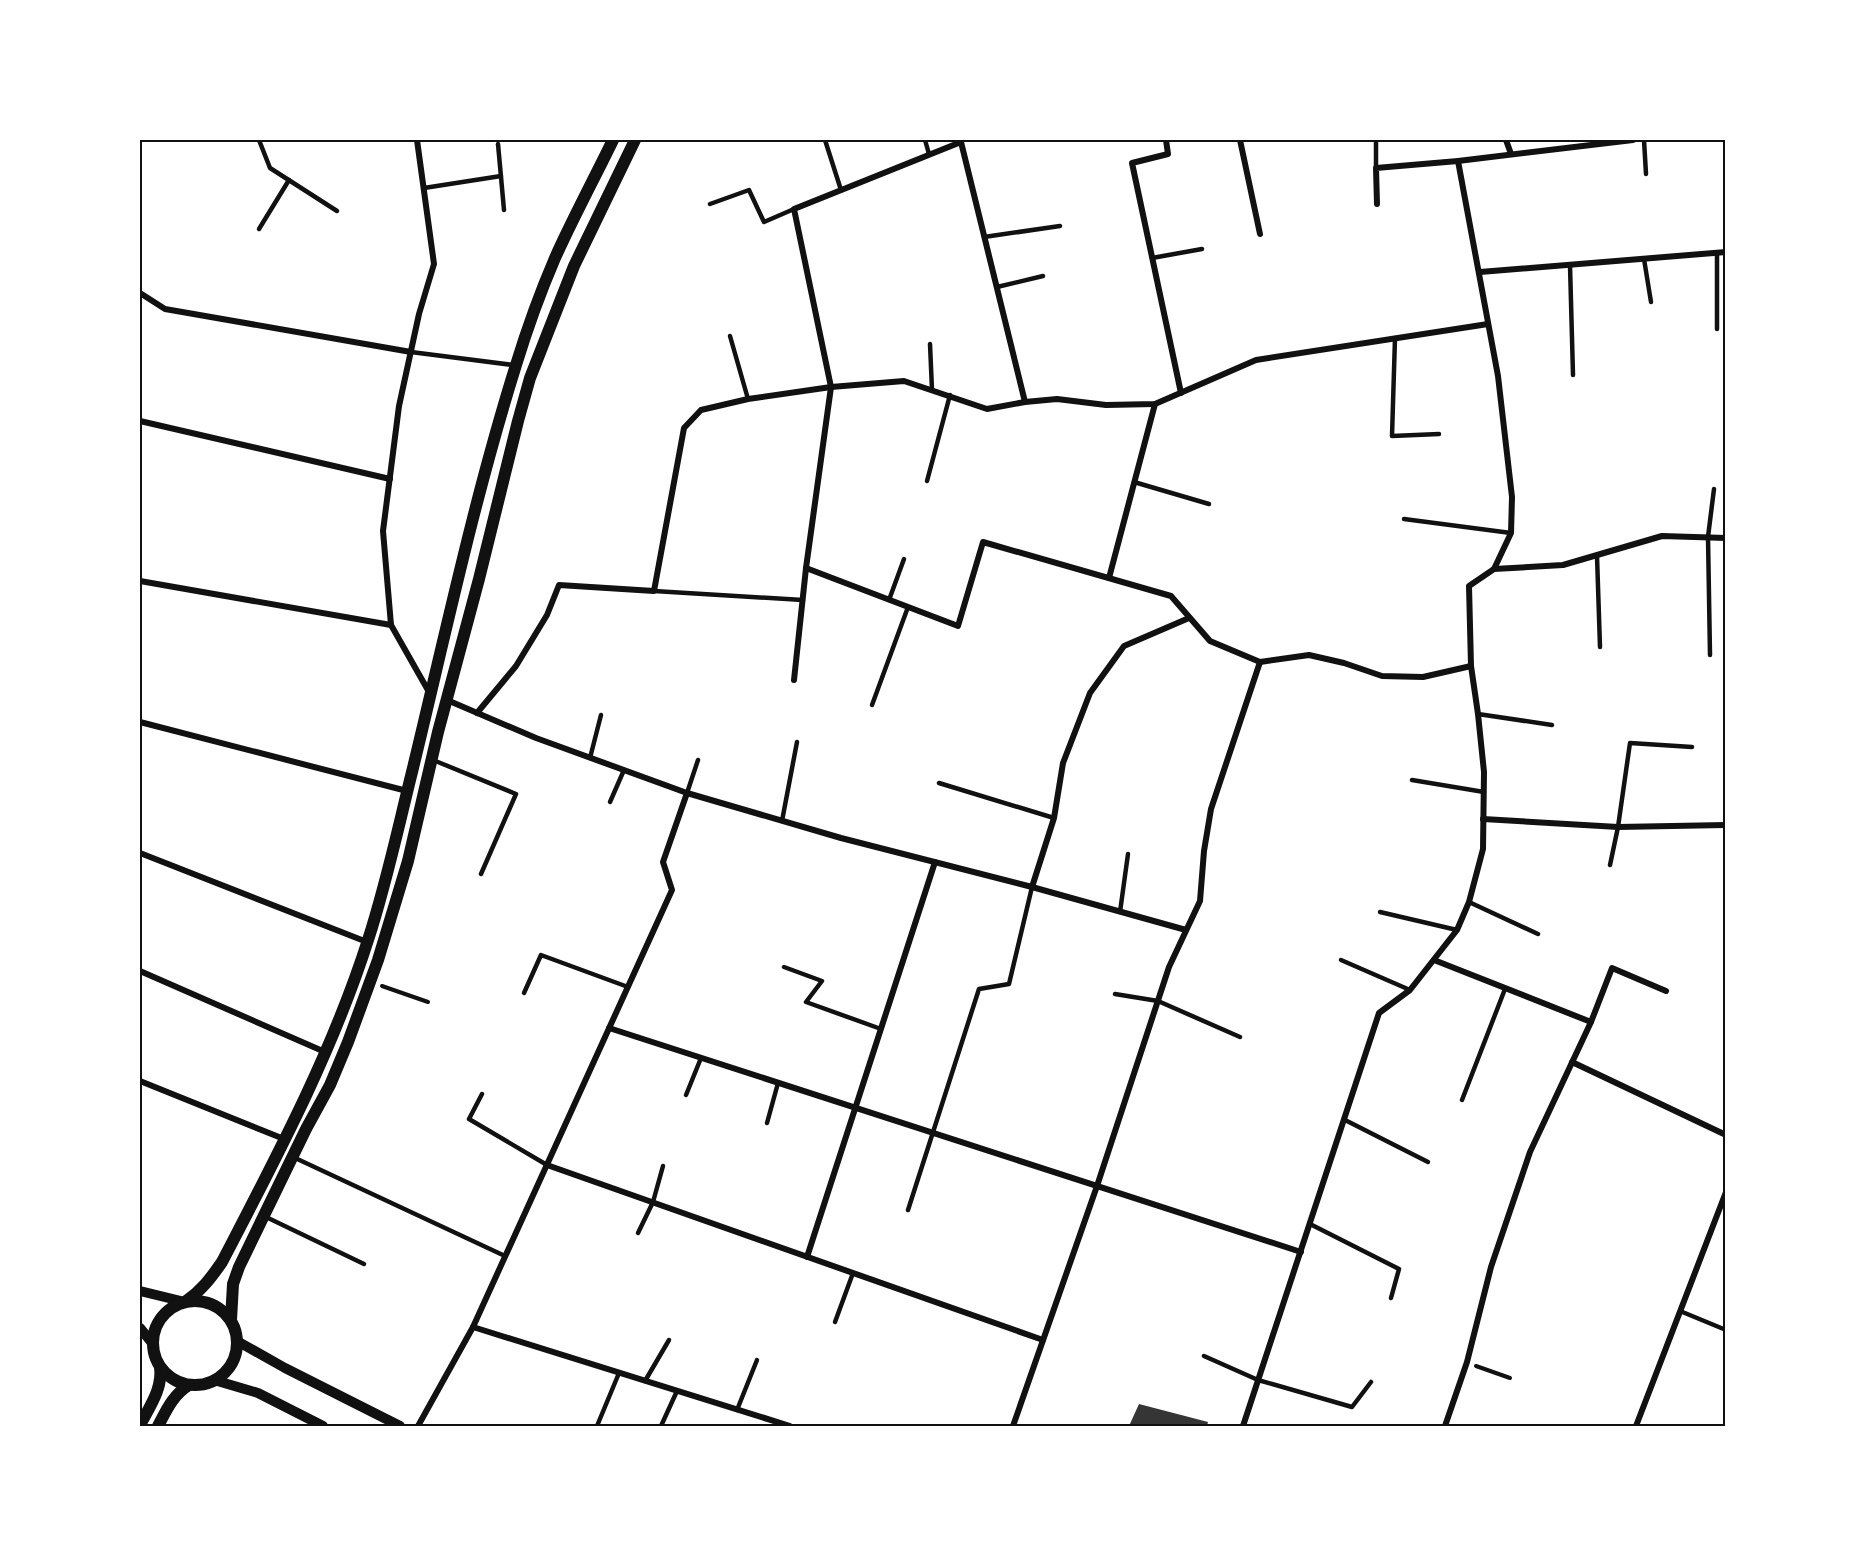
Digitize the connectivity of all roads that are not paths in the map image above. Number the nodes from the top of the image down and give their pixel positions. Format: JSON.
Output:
{"nodes":[{"id":1,"x":259,"y":140,"type":"edge"},
{"id":2,"x":417,"y":140,"type":"edge"},
{"id":3,"x":613,"y":140,"type":"edge"},
{"id":4,"x":635,"y":140,"type":"edge"},
{"id":5,"x":825,"y":140,"type":"edge"},
{"id":6,"x":925,"y":140,"type":"edge"},
{"id":7,"x":1166,"y":140,"type":"edge"},
{"id":8,"x":1240,"y":140,"type":"edge"},
{"id":9,"x":1376,"y":140,"type":"edge"},
{"id":10,"x":1506,"y":140,"type":"edge"},
{"id":11,"x":1633,"y":140,"type":"edge"},
{"id":12,"x":1644,"y":140,"type":"edge"},
{"id":13,"x":498,"y":144,"type":"dead end"},
{"id":14,"x":929,"y":154,"type":"junction"},
{"id":15,"x":1511,"y":154,"type":"junction"},
{"id":16,"x":1458,"y":161,"type":"junction"},
{"id":17,"x":1376,"y":168,"type":"junction"},
{"id":18,"x":1646,"y":174,"type":"dead end"},
{"id":19,"x":501,"y":176,"type":"junction"},
{"id":20,"x":289,"y":180,"type":"junction"},
{"id":21,"x":424,"y":188,"type":"junction"},
{"id":22,"x":842,"y":189,"type":"junction"},
{"id":23,"x":710,"y":204,"type":"dead end"},
{"id":24,"x":1377,"y":204,"type":"dead end"},
{"id":25,"x":794,"y":209,"type":"junction"},
{"id":26,"x":504,"y":210,"type":"dead end"},
{"id":27,"x":337,"y":211,"type":"dead end"},
{"id":28,"x":1060,"y":226,"type":"dead end"},
{"id":29,"x":259,"y":229,"type":"dead end"},
{"id":30,"x":1260,"y":234,"type":"dead end"},
{"id":31,"x":984,"y":237,"type":"junction"},
{"id":32,"x":1202,"y":249,"type":"dead end"},
{"id":33,"x":1725,"y":252,"type":"edge"},
{"id":34,"x":1718,"y":253,"type":"junction"},
{"id":35,"x":1152,"y":258,"type":"junction"},
{"id":36,"x":1644,"y":259,"type":"junction"},
{"id":37,"x":1570,"y":265,"type":"junction"},
{"id":38,"x":1480,"y":273,"type":"junction"},
{"id":39,"x":1043,"y":276,"type":"dead end"},
{"id":40,"x":997,"y":287,"type":"junction"},
{"id":41,"x":140,"y":293,"type":"edge"},
{"id":42,"x":1651,"y":302,"type":"dead end"},
{"id":43,"x":1488,"y":324,"type":"junction"},
{"id":44,"x":1717,"y":329,"type":"dead end"},
{"id":45,"x":730,"y":336,"type":"dead end"},
{"id":46,"x":1395,"y":338,"type":"junction"},
{"id":47,"x":930,"y":344,"type":"dead end"},
{"id":48,"x":411,"y":352,"type":"junction"},
{"id":49,"x":516,"y":366,"type":"junction"},
{"id":50,"x":1573,"y":375,"type":"dead end"},
{"id":51,"x":831,"y":387,"type":"junction"},
{"id":52,"x":932,"y":390,"type":"junction"},
{"id":53,"x":1181,"y":393,"type":"junction"},
{"id":54,"x":950,"y":395,"type":"junction"},
{"id":55,"x":748,"y":399,"type":"junction"},
{"id":56,"x":1025,"y":402,"type":"junction"},
{"id":57,"x":1155,"y":404,"type":"junction"},
{"id":58,"x":140,"y":421,"type":"edge"},
{"id":59,"x":1439,"y":434,"type":"dead end"},
{"id":60,"x":390,"y":479,"type":"junction"},
{"id":61,"x":927,"y":481,"type":"dead end"},
{"id":62,"x":1134,"y":482,"type":"junction"},
{"id":63,"x":1714,"y":489,"type":"dead end"},
{"id":64,"x":1209,"y":504,"type":"dead end"},
{"id":65,"x":1404,"y":519,"type":"dead end"},
{"id":66,"x":1511,"y":533,"type":"junction"},
{"id":67,"x":1708,"y":537,"type":"junction"},
{"id":68,"x":1725,"y":538,"type":"edge"},
{"id":69,"x":1597,"y":556,"type":"junction"},
{"id":70,"x":904,"y":559,"type":"dead end"},
{"id":71,"x":806,"y":568,"type":"junction"},
{"id":72,"x":1494,"y":569,"type":"junction"},
{"id":73,"x":1109,"y":578,"type":"junction"},
{"id":74,"x":140,"y":581,"type":"edge"},
{"id":75,"x":654,"y":591,"type":"junction"},
{"id":76,"x":803,"y":600,"type":"junction"},
{"id":77,"x":889,"y":600,"type":"junction"},
{"id":78,"x":908,"y":607,"type":"junction"},
{"id":79,"x":1190,"y":618,"type":"junction"},
{"id":80,"x":391,"y":625,"type":"junction"},
{"id":81,"x":1600,"y":647,"type":"dead end"},
{"id":82,"x":1710,"y":655,"type":"dead end"},
{"id":83,"x":1260,"y":662,"type":"junction"},
{"id":84,"x":1471,"y":666,"type":"junction"},
{"id":85,"x":794,"y":680,"type":"dead end"},
{"id":86,"x":431,"y":695,"type":"junction"},
{"id":87,"x":446,"y":700,"type":"junction"},
{"id":88,"x":872,"y":705,"type":"dead end"},
{"id":89,"x":477,"y":713,"type":"junction"},
{"id":90,"x":1478,"y":714,"type":"junction"},
{"id":91,"x":601,"y":715,"type":"dead end"},
{"id":92,"x":140,"y":722,"type":"edge"},
{"id":93,"x":1552,"y":725,"type":"dead end"},
{"id":94,"x":797,"y":742,"type":"dead end"},
{"id":95,"x":1692,"y":747,"type":"dead end"},
{"id":96,"x":590,"y":758,"type":"junction"},
{"id":97,"x":432,"y":760,"type":"junction"},
{"id":98,"x":698,"y":760,"type":"dead end"},
{"id":99,"x":624,"y":770,"type":"junction"},
{"id":100,"x":1412,"y":780,"type":"dead end"},
{"id":101,"x":939,"y":783,"type":"dead end"},
{"id":102,"x":407,"y":791,"type":"junction"},
{"id":103,"x":1484,"y":792,"type":"junction"},
{"id":104,"x":687,"y":794,"type":"junction"},
{"id":105,"x":610,"y":802,"type":"dead end"},
{"id":106,"x":1054,"y":818,"type":"junction"},
{"id":107,"x":1483,"y":819,"type":"junction"},
{"id":108,"x":782,"y":821,"type":"junction"},
{"id":109,"x":1725,"y":825,"type":"edge"},
{"id":110,"x":1618,"y":827,"type":"junction"},
{"id":111,"x":140,"y":853,"type":"edge"},
{"id":112,"x":1128,"y":854,"type":"dead end"},
{"id":113,"x":935,"y":862,"type":"junction"},
{"id":114,"x":1610,"y":865,"type":"dead end"},
{"id":115,"x":481,"y":874,"type":"dead end"},
{"id":116,"x":1032,"y":887,"type":"junction"},
{"id":117,"x":1469,"y":902,"type":"junction"},
{"id":118,"x":1120,"y":912,"type":"junction"},
{"id":119,"x":1380,"y":912,"type":"dead end"},
{"id":120,"x":1186,"y":930,"type":"junction"},
{"id":121,"x":1457,"y":930,"type":"junction"},
{"id":122,"x":1538,"y":934,"type":"dead end"},
{"id":123,"x":368,"y":942,"type":"junction"},
{"id":124,"x":1341,"y":960,"type":"dead end"},
{"id":125,"x":1434,"y":960,"type":"junction"},
{"id":126,"x":783,"y":967,"type":"dead end"},
{"id":127,"x":140,"y":971,"type":"edge"},
{"id":128,"x":628,"y":987,"type":"junction"},
{"id":129,"x":1505,"y":988,"type":"junction"},
{"id":130,"x":1410,"y":990,"type":"junction"},
{"id":131,"x":1666,"y":991,"type":"dead end"},
{"id":132,"x":524,"y":993,"type":"dead end"},
{"id":133,"x":1115,"y":994,"type":"dead end"},
{"id":134,"x":1158,"y":1001,"type":"junction"},
{"id":135,"x":1591,"y":1022,"type":"junction"},
{"id":136,"x":609,"y":1028,"type":"junction"},
{"id":137,"x":881,"y":1029,"type":"junction"},
{"id":138,"x":1240,"y":1037,"type":"dead end"},
{"id":139,"x":325,"y":1053,"type":"junction"},
{"id":140,"x":701,"y":1058,"type":"junction"},
{"id":141,"x":1572,"y":1062,"type":"junction"},
{"id":142,"x":140,"y":1081,"type":"edge"},
{"id":143,"x":778,"y":1083,"type":"junction"},
{"id":144,"x":482,"y":1094,"type":"dead end"},
{"id":145,"x":686,"y":1095,"type":"dead end"},
{"id":146,"x":1462,"y":1100,"type":"dead end"},
{"id":147,"x":855,"y":1108,"type":"junction"},
{"id":148,"x":1345,"y":1120,"type":"junction"},
{"id":149,"x":766,"y":1123,"type":"dead end"},
{"id":150,"x":934,"y":1133,"type":"junction"},
{"id":151,"x":1725,"y":1135,"type":"edge"},
{"id":152,"x":284,"y":1138,"type":"junction"},
{"id":153,"x":292,"y":1157,"type":"junction"},
{"id":154,"x":1428,"y":1162,"type":"dead end"},
{"id":155,"x":547,"y":1165,"type":"junction"},
{"id":156,"x":663,"y":1166,"type":"dead end"},
{"id":157,"x":1097,"y":1186,"type":"junction"},
{"id":158,"x":1725,"y":1192,"type":"edge"},
{"id":159,"x":653,"y":1202,"type":"junction"},
{"id":160,"x":908,"y":1210,"type":"dead end"},
{"id":161,"x":264,"y":1216,"type":"junction"},
{"id":162,"x":1310,"y":1224,"type":"junction"},
{"id":163,"x":638,"y":1233,"type":"dead end"},
{"id":164,"x":1301,"y":1252,"type":"junction"},
{"id":165,"x":505,"y":1256,"type":"junction"},
{"id":166,"x":807,"y":1257,"type":"junction"},
{"id":167,"x":364,"y":1264,"type":"dead end"},
{"id":168,"x":853,"y":1273,"type":"junction"},
{"id":169,"x":140,"y":1291,"type":"edge"},
{"id":170,"x":1391,"y":1298,"type":"dead end"},
{"id":171,"x":186,"y":1302,"type":"junction"},
{"id":172,"x":1680,"y":1311,"type":"junction"},
{"id":173,"x":231,"y":1320,"type":"junction"},
{"id":174,"x":835,"y":1322,"type":"dead end"},
{"id":175,"x":473,"y":1327,"type":"junction"},
{"id":176,"x":140,"y":1328,"type":"edge"},
{"id":177,"x":1725,"y":1330,"type":"edge"},
{"id":178,"x":669,"y":1340,"type":"dead end"},
{"id":179,"x":1043,"y":1340,"type":"junction"},
{"id":180,"x":237,"y":1341,"type":"junction"},
{"id":181,"x":153,"y":1344,"type":"junction"},
{"id":182,"x":1204,"y":1356,"type":"dead end"},
{"id":183,"x":757,"y":1360,"type":"dead end"},
{"id":184,"x":160,"y":1367,"type":"junction"},
{"id":185,"x":619,"y":1373,"type":"junction"},
{"id":186,"x":214,"y":1380,"type":"junction"},
{"id":187,"x":1258,"y":1380,"type":"junction"},
{"id":188,"x":645,"y":1381,"type":"junction"},
{"id":189,"x":1371,"y":1382,"type":"dead end"},
{"id":190,"x":189,"y":1385,"type":"junction"},
{"id":191,"x":677,"y":1391,"type":"junction"},
{"id":192,"x":737,"y":1410,"type":"junction"},
{"id":193,"x":311,"y":1424,"type":"edge"},
{"id":194,"x":140,"y":1425,"type":"edge"},
{"id":195,"x":778,"y":1425,"type":"edge"},
{"id":196,"x":158,"y":1426,"type":"edge"},
{"id":197,"x":323,"y":1426,"type":"edge"},
{"id":198,"x":400,"y":1426,"type":"edge"},
{"id":199,"x":418,"y":1426,"type":"edge"},
{"id":200,"x":597,"y":1426,"type":"edge"},
{"id":201,"x":661,"y":1426,"type":"edge"},
{"id":202,"x":790,"y":1426,"type":"edge"},
{"id":203,"x":1013,"y":1426,"type":"edge"},
{"id":204,"x":1243,"y":1426,"type":"edge"},
{"id":205,"x":1445,"y":1426,"type":"edge"},
{"id":206,"x":1636,"y":1426,"type":"edge"}],
"edges":[{"from":1,"to":20,"type":"lane"},
{"from":2,"to":21,"type":"street"},
{"from":3,"to":49,"type":"main road"},
{"from":4,"to":87,"type":"main road"},
{"from":5,"to":22,"type":"lane"},
{"from":6,"to":14,"type":"lane"},
{"from":7,"to":35,"type":"street"},
{"from":8,"to":30,"type":"street"},
{"from":9,"to":17,"type":"lane"},
{"from":10,"to":15,"type":"street"},
{"from":11,"to":15,"type":"street"},
{"from":12,"to":18,"type":"lane"},
{"from":13,"to":19,"type":"lane"},
{"from":14,"to":22,"type":"street"},
{"from":14,"to":31,"type":"street"},
{"from":15,"to":16,"type":"street"},
{"from":16,"to":17,"type":"street"},
{"from":16,"to":38,"type":"street"},
{"from":17,"to":24,"type":"street"},
{"from":19,"to":21,"type":"lane"},
{"from":19,"to":26,"type":"lane"},
{"from":20,"to":27,"type":"lane"},
{"from":20,"to":29,"type":"lane"},
{"from":21,"to":48,"type":"street"},
{"from":22,"to":25,"type":"street"},
{"from":23,"to":25,"type":"lane"},
{"from":25,"to":51,"type":"street"},
{"from":28,"to":31,"type":"lane"},
{"from":31,"to":40,"type":"street"},
{"from":32,"to":35,"type":"lane"},
{"from":33,"to":34,"type":"street"},
{"from":34,"to":36,"type":"street"},
{"from":34,"to":44,"type":"lane"},
{"from":35,"to":53,"type":"street"},
{"from":36,"to":37,"type":"street"},
{"from":36,"to":42,"type":"lane"},
{"from":37,"to":38,"type":"street"},
{"from":37,"to":50,"type":"lane"},
{"from":38,"to":43,"type":"street"},
{"from":39,"to":40,"type":"lane"},
{"from":40,"to":56,"type":"street"},
{"from":41,"to":48,"type":"street"},
{"from":43,"to":46,"type":"street"},
{"from":43,"to":66,"type":"street"},
{"from":45,"to":55,"type":"lane"},
{"from":46,"to":53,"type":"street"},
{"from":46,"to":59,"type":"lane"},
{"from":47,"to":52,"type":"lane"},
{"from":48,"to":49,"type":"lane"},
{"from":48,"to":60,"type":"street"},
{"from":49,"to":86,"type":"main road"},
{"from":51,"to":52,"type":"street"},
{"from":51,"to":55,"type":"street"},
{"from":51,"to":71,"type":"street"},
{"from":52,"to":54,"type":"street"},
{"from":53,"to":57,"type":"street"},
{"from":54,"to":56,"type":"street"},
{"from":54,"to":61,"type":"lane"},
{"from":55,"to":75,"type":"street"},
{"from":56,"to":57,"type":"street"},
{"from":57,"to":62,"type":"street"},
{"from":58,"to":60,"type":"street"},
{"from":60,"to":80,"type":"street"},
{"from":62,"to":64,"type":"lane"},
{"from":62,"to":73,"type":"street"},
{"from":63,"to":67,"type":"lane"},
{"from":65,"to":66,"type":"lane"},
{"from":66,"to":72,"type":"street"},
{"from":67,"to":68,"type":"street"},
{"from":67,"to":69,"type":"street"},
{"from":67,"to":82,"type":"lane"},
{"from":69,"to":72,"type":"street"},
{"from":69,"to":81,"type":"lane"},
{"from":70,"to":77,"type":"lane"},
{"from":71,"to":76,"type":"street"},
{"from":71,"to":77,"type":"street"},
{"from":72,"to":84,"type":"street"},
{"from":73,"to":78,"type":"street"},
{"from":73,"to":79,"type":"street"},
{"from":74,"to":80,"type":"street"},
{"from":75,"to":76,"type":"lane"},
{"from":75,"to":89,"type":"street"},
{"from":76,"to":85,"type":"street"},
{"from":77,"to":78,"type":"street"},
{"from":78,"to":88,"type":"lane"},
{"from":79,"to":83,"type":"street"},
{"from":79,"to":106,"type":"street"},
{"from":80,"to":86,"type":"street"},
{"from":83,"to":84,"type":"street"},
{"from":83,"to":120,"type":"street"},
{"from":84,"to":90,"type":"street"},
{"from":86,"to":87,"type":"main road"},
{"from":86,"to":102,"type":"main road"},
{"from":87,"to":89,"type":"street"},
{"from":87,"to":97,"type":"main road"},
{"from":89,"to":96,"type":"street"},
{"from":90,"to":93,"type":"lane"},
{"from":90,"to":103,"type":"street"},
{"from":91,"to":96,"type":"lane"},
{"from":92,"to":102,"type":"street"},
{"from":94,"to":108,"type":"lane"},
{"from":95,"to":110,"type":"lane"},
{"from":96,"to":99,"type":"street"},
{"from":97,"to":115,"type":"lane"},
{"from":97,"to":153,"type":"main road"},
{"from":98,"to":104,"type":"lane"},
{"from":99,"to":104,"type":"street"},
{"from":99,"to":105,"type":"lane"},
{"from":100,"to":103,"type":"lane"},
{"from":101,"to":106,"type":"lane"},
{"from":102,"to":123,"type":"main road"},
{"from":103,"to":107,"type":"street"},
{"from":104,"to":108,"type":"street"},
{"from":104,"to":128,"type":"street"},
{"from":106,"to":116,"type":"street"},
{"from":107,"to":110,"type":"street"},
{"from":107,"to":117,"type":"street"},
{"from":108,"to":113,"type":"street"},
{"from":109,"to":110,"type":"street"},
{"from":110,"to":114,"type":"lane"},
{"from":111,"to":123,"type":"street"},
{"from":112,"to":118,"type":"lane"},
{"from":113,"to":116,"type":"street"},
{"from":113,"to":137,"type":"street"},
{"from":116,"to":118,"type":"street"},
{"from":116,"to":150,"type":"lane"},
{"from":117,"to":121,"type":"street"},
{"from":117,"to":122,"type":"lane"},
{"from":118,"to":120,"type":"street"},
{"from":119,"to":121,"type":"lane"},
{"from":120,"to":134,"type":"street"},
{"from":121,"to":125,"type":"street"},
{"from":123,"to":139,"type":"main road"},
{"from":124,"to":130,"type":"lane"},
{"from":125,"to":129,"type":"street"},
{"from":125,"to":130,"type":"street"},
{"from":126,"to":137,"type":"lane"},
{"from":127,"to":139,"type":"street"},
{"from":128,"to":132,"type":"lane"},
{"from":128,"to":136,"type":"street"},
{"from":129,"to":135,"type":"street"},
{"from":129,"to":146,"type":"lane"},
{"from":130,"to":148,"type":"street"},
{"from":131,"to":135,"type":"street"},
{"from":133,"to":134,"type":"lane"},
{"from":134,"to":138,"type":"lane"},
{"from":134,"to":157,"type":"street"},
{"from":135,"to":141,"type":"street"},
{"from":136,"to":140,"type":"street"},
{"from":136,"to":155,"type":"street"},
{"from":137,"to":147,"type":"street"},
{"from":139,"to":152,"type":"main road"},
{"from":140,"to":143,"type":"street"},
{"from":140,"to":145,"type":"lane"},
{"from":141,"to":151,"type":"street"},
{"from":141,"to":205,"type":"street"},
{"from":142,"to":152,"type":"street"},
{"from":143,"to":147,"type":"street"},
{"from":143,"to":149,"type":"lane"},
{"from":144,"to":155,"type":"lane"},
{"from":147,"to":150,"type":"street"},
{"from":147,"to":166,"type":"street"},
{"from":148,"to":154,"type":"lane"},
{"from":148,"to":162,"type":"street"},
{"from":150,"to":157,"type":"street"},
{"from":150,"to":160,"type":"lane"},
{"from":152,"to":171,"type":"main road"},
{"from":153,"to":161,"type":"main road"},
{"from":153,"to":165,"type":"lane"},
{"from":155,"to":159,"type":"street"},
{"from":155,"to":165,"type":"street"},
{"from":156,"to":159,"type":"lane"},
{"from":157,"to":164,"type":"street"},
{"from":157,"to":179,"type":"street"},
{"from":158,"to":172,"type":"street"},
{"from":159,"to":163,"type":"lane"},
{"from":159,"to":166,"type":"street"},
{"from":161,"to":167,"type":"lane"},
{"from":161,"to":173,"type":"main road"},
{"from":162,"to":164,"type":"street"},
{"from":162,"to":170,"type":"lane"},
{"from":164,"to":187,"type":"street"},
{"from":165,"to":175,"type":"street"},
{"from":166,"to":168,"type":"street"},
{"from":168,"to":174,"type":"lane"},
{"from":168,"to":179,"type":"street"},
{"from":169,"to":171,"type":"street"},
{"from":171,"to":173,"type":"main road"},
{"from":171,"to":181,"type":"main road"},
{"from":172,"to":177,"type":"lane"},
{"from":172,"to":206,"type":"street"},
{"from":173,"to":180,"type":"main road"},
{"from":175,"to":185,"type":"street"},
{"from":175,"to":199,"type":"street"},
{"from":176,"to":181,"type":"street"},
{"from":178,"to":188,"type":"lane"},
{"from":179,"to":203,"type":"street"},
{"from":180,"to":186,"type":"main road"},
{"from":180,"to":198,"type":"street"},
{"from":181,"to":184,"type":"main road"},
{"from":182,"to":187,"type":"lane"},
{"from":183,"to":192,"type":"lane"},
{"from":184,"to":190,"type":"main road"},
{"from":184,"to":194,"type":"main road"},
{"from":185,"to":188,"type":"street"},
{"from":185,"to":200,"type":"lane"},
{"from":186,"to":190,"type":"main road"},
{"from":186,"to":193,"type":"street"},
{"from":187,"to":189,"type":"lane"},
{"from":187,"to":204,"type":"street"},
{"from":188,"to":191,"type":"street"},
{"from":190,"to":196,"type":"main road"},
{"from":191,"to":192,"type":"street"},
{"from":191,"to":201,"type":"lane"},
{"from":192,"to":195,"type":"street"},
{"from":193,"to":197,"type":"street"},
{"from":195,"to":202,"type":"street"}]}
